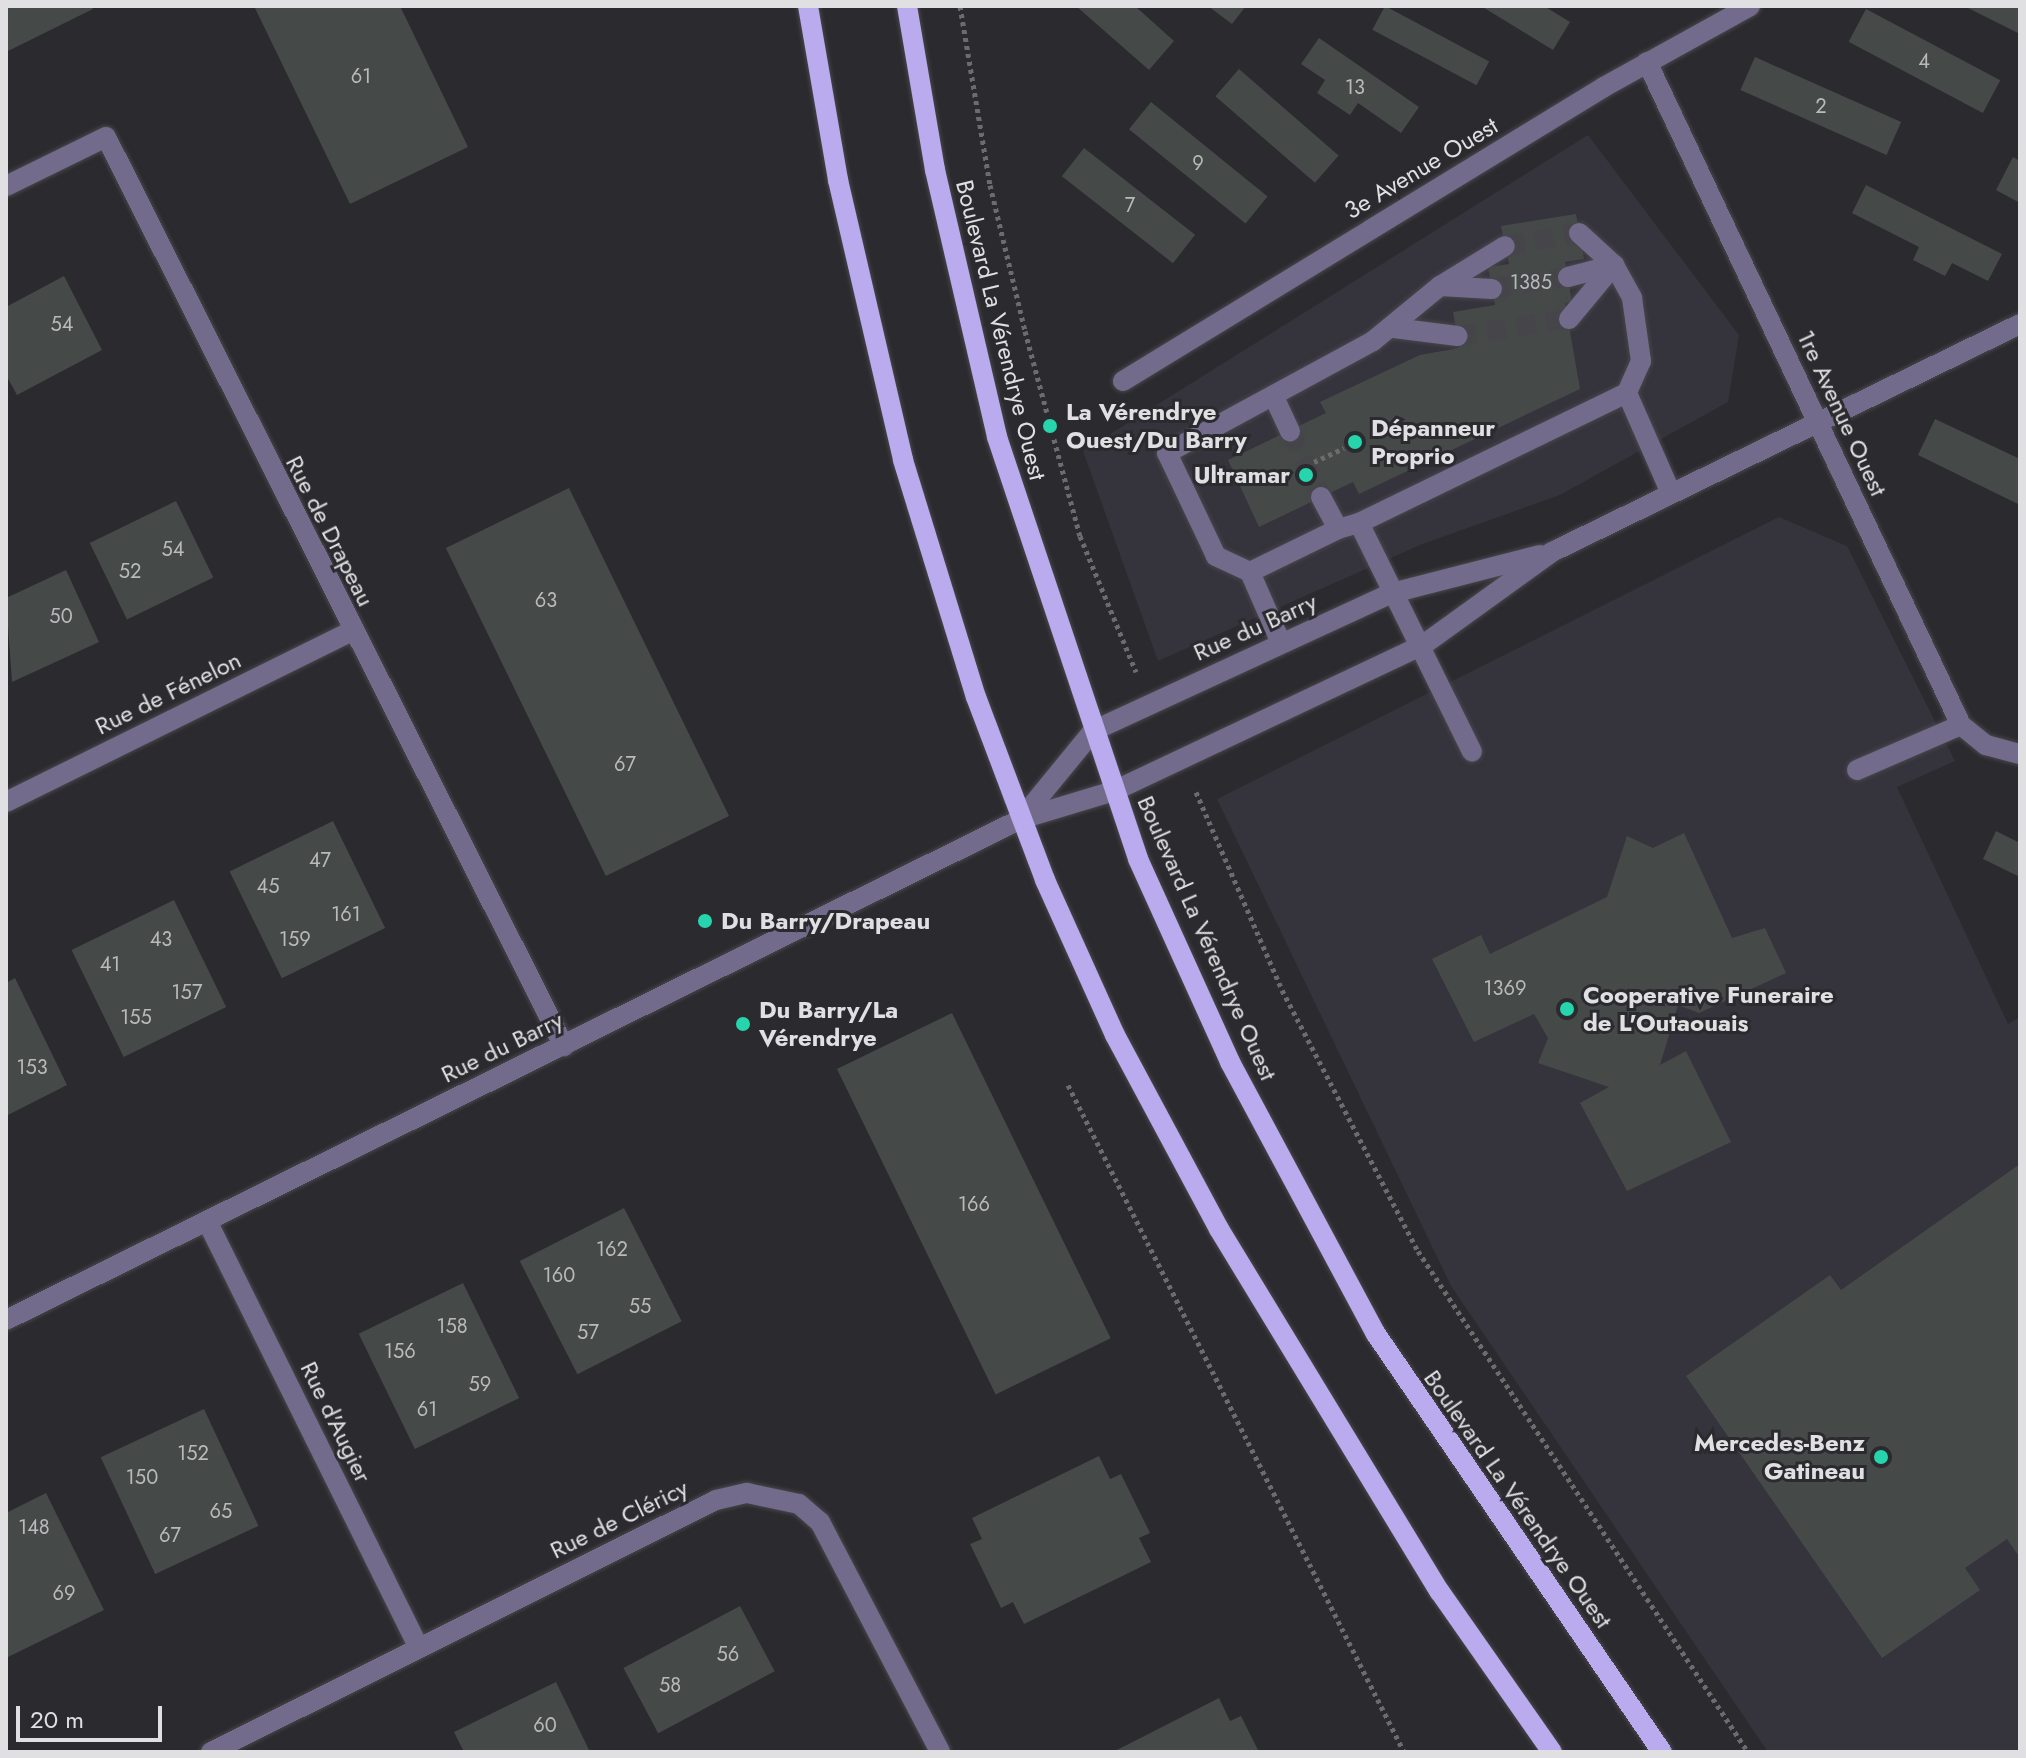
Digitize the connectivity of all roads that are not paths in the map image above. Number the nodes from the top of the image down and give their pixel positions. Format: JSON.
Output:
{"nodes":[{"id":1,"x":808,"y":6,"type":"edge"},
{"id":2,"x":907,"y":6,"type":"edge"},
{"id":3,"x":1750,"y":6,"type":"edge"},
{"id":4,"x":1647,"y":62,"type":"junction"},
{"id":5,"x":6,"y":186,"type":"edge"},
{"id":6,"x":1579,"y":233,"type":"dead end"},
{"id":7,"x":1505,"y":246,"type":"tunnel mouth"},
{"id":8,"x":1614,"y":265,"type":"junction"},
{"id":9,"x":1568,"y":277,"type":"tunnel mouth"},
{"id":10,"x":1440,"y":286,"type":"junction"},
{"id":11,"x":1492,"y":289,"type":"tunnel mouth"},
{"id":12,"x":1569,"y":319,"type":"tunnel mouth"},
{"id":13,"x":2020,"y":324,"type":"edge"},
{"id":14,"x":1394,"y":328,"type":"junction"},
{"id":15,"x":1457,"y":336,"type":"tunnel mouth"},
{"id":16,"x":1123,"y":381,"type":"dead end"},
{"id":17,"x":1627,"y":393,"type":"junction"},
{"id":18,"x":1274,"y":397,"type":"junction"},
{"id":19,"x":1816,"y":418,"type":"junction"},
{"id":20,"x":1290,"y":431,"type":"tunnel mouth"},
{"id":21,"x":1670,"y":491,"type":"junction"},
{"id":22,"x":1321,"y":497,"type":"tunnel mouth"},
{"id":23,"x":1359,"y":523,"type":"junction"},
{"id":24,"x":1338,"y":529,"type":"junction"},
{"id":25,"x":1552,"y":552,"type":"junction"},
{"id":26,"x":1250,"y":572,"type":"junction"},
{"id":27,"x":1392,"y":593,"type":"junction"},
{"id":28,"x":352,"y":631,"type":"junction"},
{"id":29,"x":1281,"y":643,"type":"junction"},
{"id":30,"x":1423,"y":645,"type":"junction"},
{"id":31,"x":1961,"y":725,"type":"junction"},
{"id":32,"x":1093,"y":731,"type":"junction"},
{"id":33,"x":1472,"y":752,"type":"dead end"},
{"id":34,"x":2020,"y":754,"type":"edge"},
{"id":35,"x":1857,"y":770,"type":"dead end"},
{"id":36,"x":1114,"y":791,"type":"junction"},
{"id":37,"x":6,"y":802,"type":"edge"},
{"id":38,"x":1021,"y":819,"type":"junction"},
{"id":39,"x":564,"y":1046,"type":"junction"},
{"id":40,"x":207,"y":1221,"type":"junction"},
{"id":41,"x":6,"y":1320,"type":"edge"},
{"id":42,"x":418,"y":1646,"type":"junction"},
{"id":43,"x":211,"y":1752,"type":"edge"},
{"id":44,"x":940,"y":1752,"type":"edge"},
{"id":45,"x":1552,"y":1752,"type":"edge"},
{"id":46,"x":1662,"y":1752,"type":"edge"}],
"edges":[{"from":1,"to":38,"type":"main road"},
{"from":2,"to":32,"type":"main road","name":"Boulevard La Vérendrye Ouest"},
{"from":3,"to":4,"type":"street","name":"3e Avenue Ouest"},
{"from":4,"to":16,"type":"street","name":"3e Avenue Ouest"},
{"from":4,"to":19,"type":"street","name":"1re Avenue Ouest"},
{"from":5,"to":28,"type":"street","name":"Rue de Drapeau"},
{"from":6,"to":8,"type":"street"},
{"from":7,"to":10,"type":"street"},
{"from":8,"to":9,"type":"street"},
{"from":8,"to":12,"type":"street"},
{"from":8,"to":17,"type":"street"},
{"from":10,"to":11,"type":"street"},
{"from":10,"to":14,"type":"street"},
{"from":13,"to":19,"type":"street","name":"Rue du Barry"},
{"from":14,"to":15,"type":"street"},
{"from":14,"to":18,"type":"street"},
{"from":17,"to":21,"type":"street"},
{"from":17,"to":23,"type":"street"},
{"from":18,"to":20,"type":"street"},
{"from":18,"to":26,"type":"street"},
{"from":19,"to":21,"type":"street","name":"Rue du Barry"},
{"from":19,"to":31,"type":"street","name":"1re Avenue Ouest"},
{"from":21,"to":25,"type":"street","name":"Rue du Barry"},
{"from":22,"to":24,"type":"street"},
{"from":23,"to":24,"type":"street"},
{"from":23,"to":27,"type":"street"},
{"from":24,"to":26,"type":"street"},
{"from":25,"to":27,"type":"street","name":"Rue du Barry"},
{"from":25,"to":30,"type":"street","name":"Rue du Barry"},
{"from":26,"to":29,"type":"street"},
{"from":27,"to":29,"type":"street","name":"Rue du Barry"},
{"from":27,"to":30,"type":"street"},
{"from":28,"to":37,"type":"street","name":"Rue de Fénelon"},
{"from":28,"to":39,"type":"street","name":"Rue de Drapeau"},
{"from":29,"to":32,"type":"street","name":"Rue du Barry"},
{"from":30,"to":33,"type":"street"},
{"from":30,"to":36,"type":"street","name":"Rue du Barry"},
{"from":31,"to":34,"type":"street"},
{"from":31,"to":35,"type":"street"},
{"from":32,"to":36,"type":"main road","name":"Boulevard La Vérendrye Ouest"},
{"from":32,"to":38,"type":"street","name":"Rue du Barry"},
{"from":36,"to":38,"type":"street","name":"Rue du Barry"},
{"from":36,"to":46,"type":"main road","name":"Boulevard La Vérendrye Ouest"},
{"from":38,"to":39,"type":"street","name":"Rue du Barry"},
{"from":38,"to":45,"type":"main road"},
{"from":39,"to":40,"type":"street","name":"Rue du Barry"},
{"from":40,"to":41,"type":"street","name":"Rue du Barry"},
{"from":40,"to":42,"type":"street","name":"Rue d'Augier"},
{"from":42,"to":43,"type":"street","name":"Rue de Cléricy"},
{"from":42,"to":44,"type":"street","name":"Rue de Cléricy"}]}
